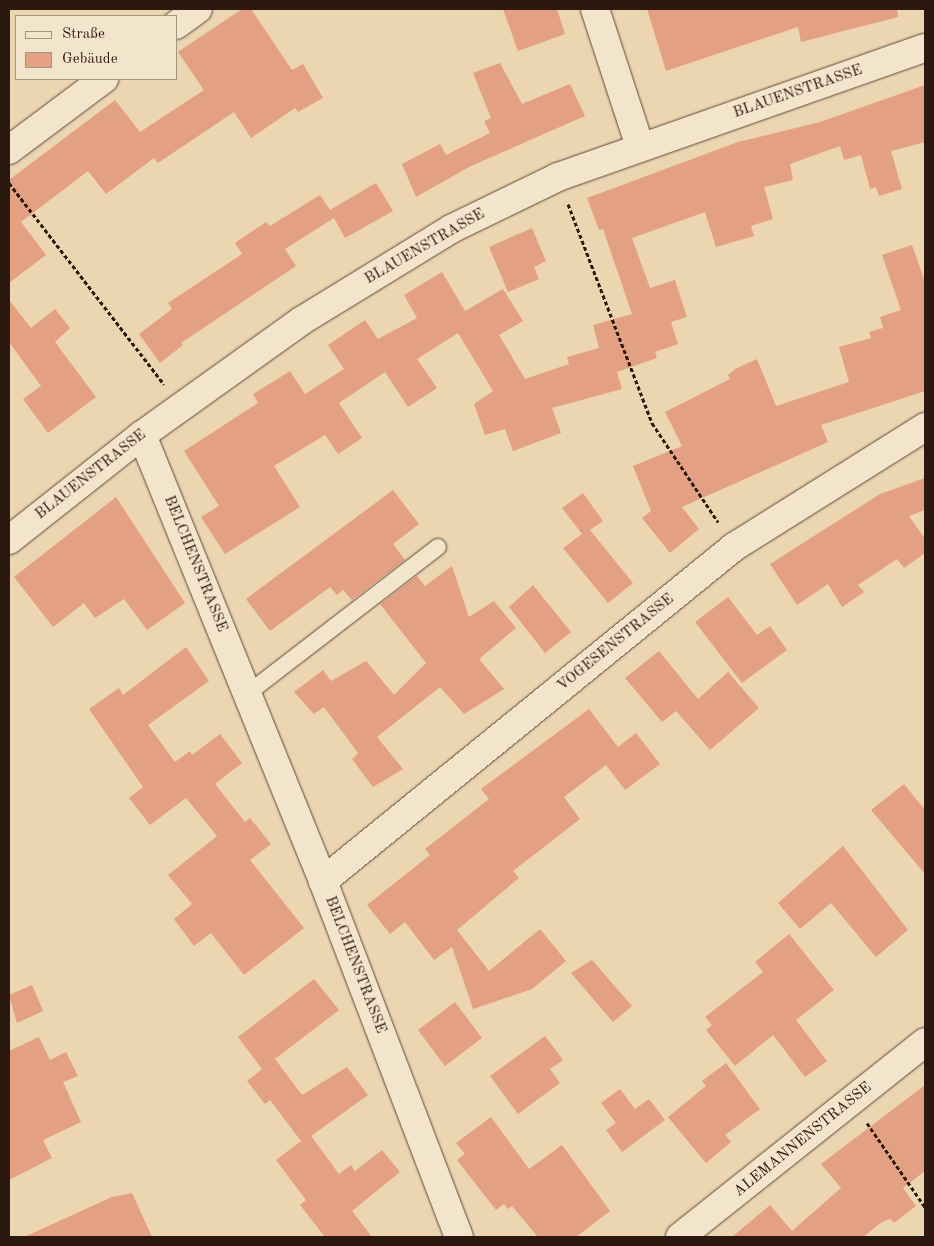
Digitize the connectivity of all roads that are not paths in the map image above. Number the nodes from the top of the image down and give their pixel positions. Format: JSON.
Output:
{"nodes":[{"id":1,"x":198,"y":9,"type":"edge"},
{"id":2,"x":595,"y":9,"type":"edge"},
{"id":3,"x":178,"y":24,"type":"edge"},
{"id":4,"x":925,"y":48,"type":"edge"},
{"id":5,"x":103,"y":80,"type":"edge"},
{"id":6,"x":640,"y":147,"type":"junction"},
{"id":7,"x":9,"y":150,"type":"edge"},
{"id":8,"x":925,"y":427,"type":"edge"},
{"id":9,"x":142,"y":435,"type":"junction"},
{"id":10,"x":9,"y":540,"type":"edge"},
{"id":11,"x":438,"y":547,"type":"dead end"},
{"id":12,"x":247,"y":694,"type":"junction"},
{"id":13,"x":323,"y":881,"type":"junction"},
{"id":14,"x":925,"y":1042,"type":"edge"},
{"id":15,"x":459,"y":1237,"type":"edge"},
{"id":16,"x":680,"y":1237,"type":"edge"}],
"edges":[{"from":1,"to":3,"type":"street"},
{"from":2,"to":6,"type":"street"},
{"from":4,"to":6,"type":"street","name":"BLAUENSTRASSE"},
{"from":5,"to":7,"type":"street"},
{"from":6,"to":9,"type":"street","name":"BLAUENSTRASSE"},
{"from":8,"to":13,"type":"street","name":"VOGESENSTRASSE"},
{"from":9,"to":10,"type":"street","name":"BLAUENSTRASSE"},
{"from":9,"to":12,"type":"street","name":"BELCHENSTRASSE"},
{"from":11,"to":12,"type":"lane"},
{"from":12,"to":13,"type":"street","name":"BELCHENSTRASSE"},
{"from":13,"to":15,"type":"street","name":"BELCHENSTRASSE"},
{"from":14,"to":16,"type":"street","name":"ALEMANNENSTRASSE"}]}
